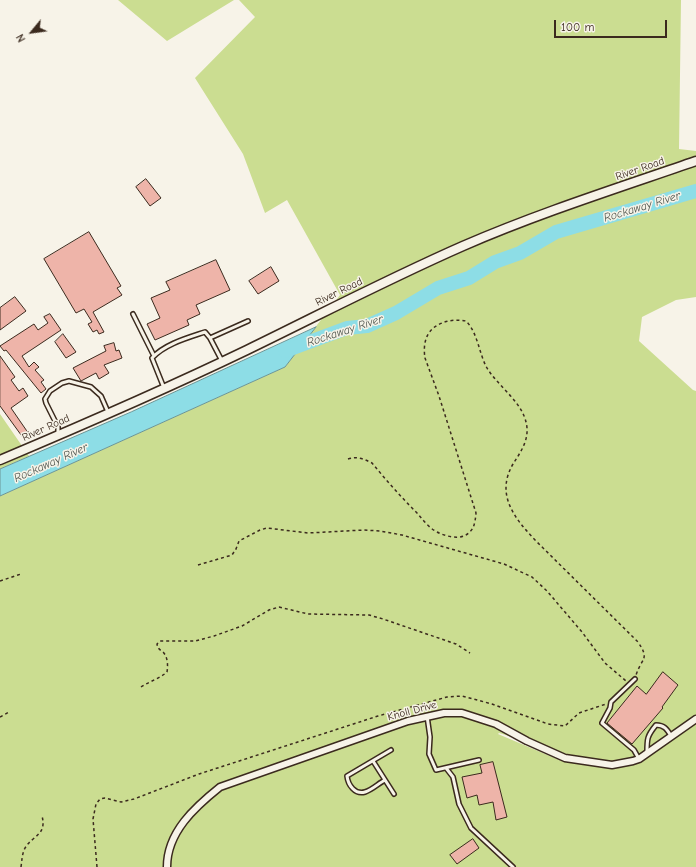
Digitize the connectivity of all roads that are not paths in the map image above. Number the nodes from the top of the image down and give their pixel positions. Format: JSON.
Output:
{"nodes":[{"id":1,"x":696,"y":161,"type":"edge"},
{"id":2,"x":133,"y":314,"type":"dead end"},
{"id":3,"x":248,"y":321,"type":"dead end"},
{"id":4,"x":210,"y":338,"type":"junction"},
{"id":5,"x":154,"y":356,"type":"junction"},
{"id":6,"x":222,"y":361,"type":"junction"},
{"id":7,"x":164,"y":388,"type":"junction"},
{"id":8,"x":108,"y":413,"type":"junction"},
{"id":9,"x":58,"y":435,"type":"junction"},
{"id":10,"x":0,"y":460,"type":"edge"},
{"id":11,"x":635,"y":679,"type":"road end"},
{"id":12,"x":427,"y":716,"type":"junction"},
{"id":13,"x":696,"y":720,"type":"edge"},
{"id":14,"x":671,"y":736,"type":"junction"},
{"id":15,"x":391,"y":750,"type":"dead end"},
{"id":16,"x":647,"y":754,"type":"junction"},
{"id":17,"x":639,"y":759,"type":"junction"},
{"id":18,"x":479,"y":760,"type":"dead end"},
{"id":19,"x":373,"y":761,"type":"junction"},
{"id":20,"x":446,"y":768,"type":"junction"},
{"id":21,"x":385,"y":780,"type":"junction"},
{"id":22,"x":394,"y":794,"type":"dead end"},
{"id":23,"x":167,"y":867,"type":"edge"},
{"id":24,"x":513,"y":867,"type":"edge"}],
"edges":[{"from":1,"to":6,"type":"street","name":"River Road"},
{"from":2,"to":5,"type":"lane"},
{"from":3,"to":4,"type":"lane"},
{"from":4,"to":5,"type":"lane"},
{"from":4,"to":6,"type":"lane"},
{"from":5,"to":7,"type":"lane"},
{"from":6,"to":7,"type":"street","name":"River Road"},
{"from":7,"to":8,"type":"street","name":"River Road"},
{"from":8,"to":9,"type":"street","name":"River Road"},
{"from":8,"to":9,"type":"lane"},
{"from":9,"to":10,"type":"street","name":"River Road"},
{"from":11,"to":17,"type":"lane"},
{"from":12,"to":17,"type":"street","name":"Knoll Drive"},
{"from":12,"to":20,"type":"lane"},
{"from":12,"to":23,"type":"street","name":"Knoll Drive"},
{"from":13,"to":14,"type":"street","name":"Knoll Drive"},
{"from":14,"to":16,"type":"street","name":"Knoll Drive"},
{"from":14,"to":16,"type":"lane"},
{"from":15,"to":19,"type":"lane"},
{"from":16,"to":17,"type":"street","name":"Knoll Drive"},
{"from":18,"to":20,"type":"lane"},
{"from":19,"to":21,"type":"lane"},
{"from":19,"to":21,"type":"lane"},
{"from":20,"to":24,"type":"lane"},
{"from":21,"to":22,"type":"lane"}]}
